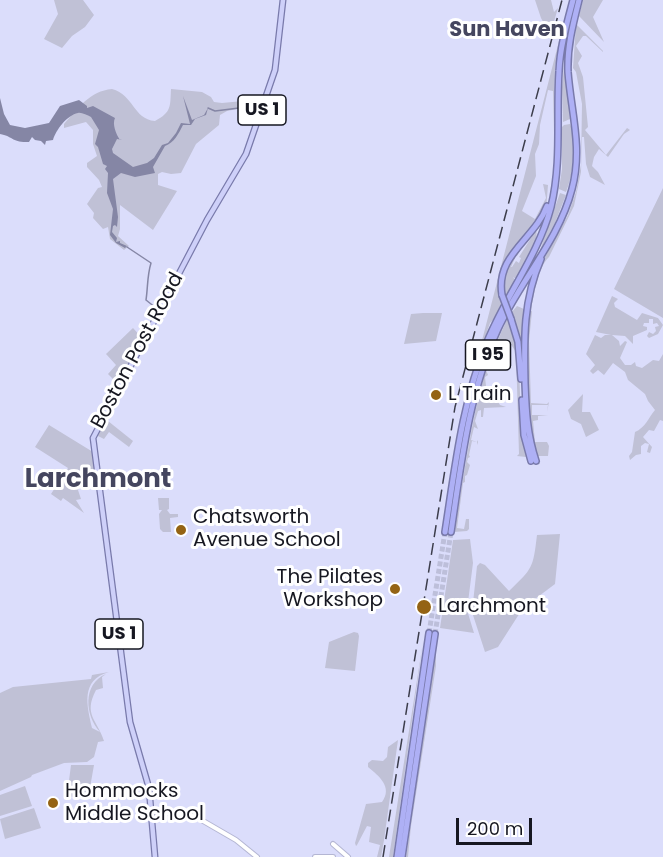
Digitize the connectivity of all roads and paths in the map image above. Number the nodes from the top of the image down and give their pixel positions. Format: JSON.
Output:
{"nodes":[{"id":1,"x":284,"y":0,"type":"edge"},
{"id":2,"x":573,"y":0,"type":"edge"},
{"id":3,"x":579,"y":0,"type":"edge"},
{"id":4,"x":553,"y":194,"type":"junction"},
{"id":5,"x":558,"y":224,"type":"junction"},
{"id":6,"x":151,"y":812,"type":"junction"},
{"id":7,"x":333,"y":844,"type":"dead end"},
{"id":8,"x":155,"y":857,"type":"edge"},
{"id":9,"x":257,"y":857,"type":"edge"},
{"id":10,"x":315,"y":857,"type":"edge"},
{"id":11,"x":333,"y":857,"type":"edge"},
{"id":12,"x":348,"y":857,"type":"edge"},
{"id":13,"x":397,"y":857,"type":"edge"},
{"id":14,"x":402,"y":857,"type":"edge"}],
"edges":[{"from":1,"to":6,"type":"main road","name":"Boston Post Road","number":"US 1"},
{"from":2,"to":4,"type":"highway","number":"I 95"},
{"from":3,"to":5,"type":"highway","number":"I 95"},
{"from":4,"to":5,"type":"highway","bridge":true},
{"from":4,"to":5,"type":"highway","number":"I 95"},
{"from":6,"to":8,"type":"main road","name":"Boston Post Road","number":"US 1"},
{"from":6,"to":9,"type":"main road"},
{"from":7,"to":12,"type":"main road"},
{"from":10,"to":11,"type":"main road"},
{"from":13,"to":14,"type":"highway"}]}
